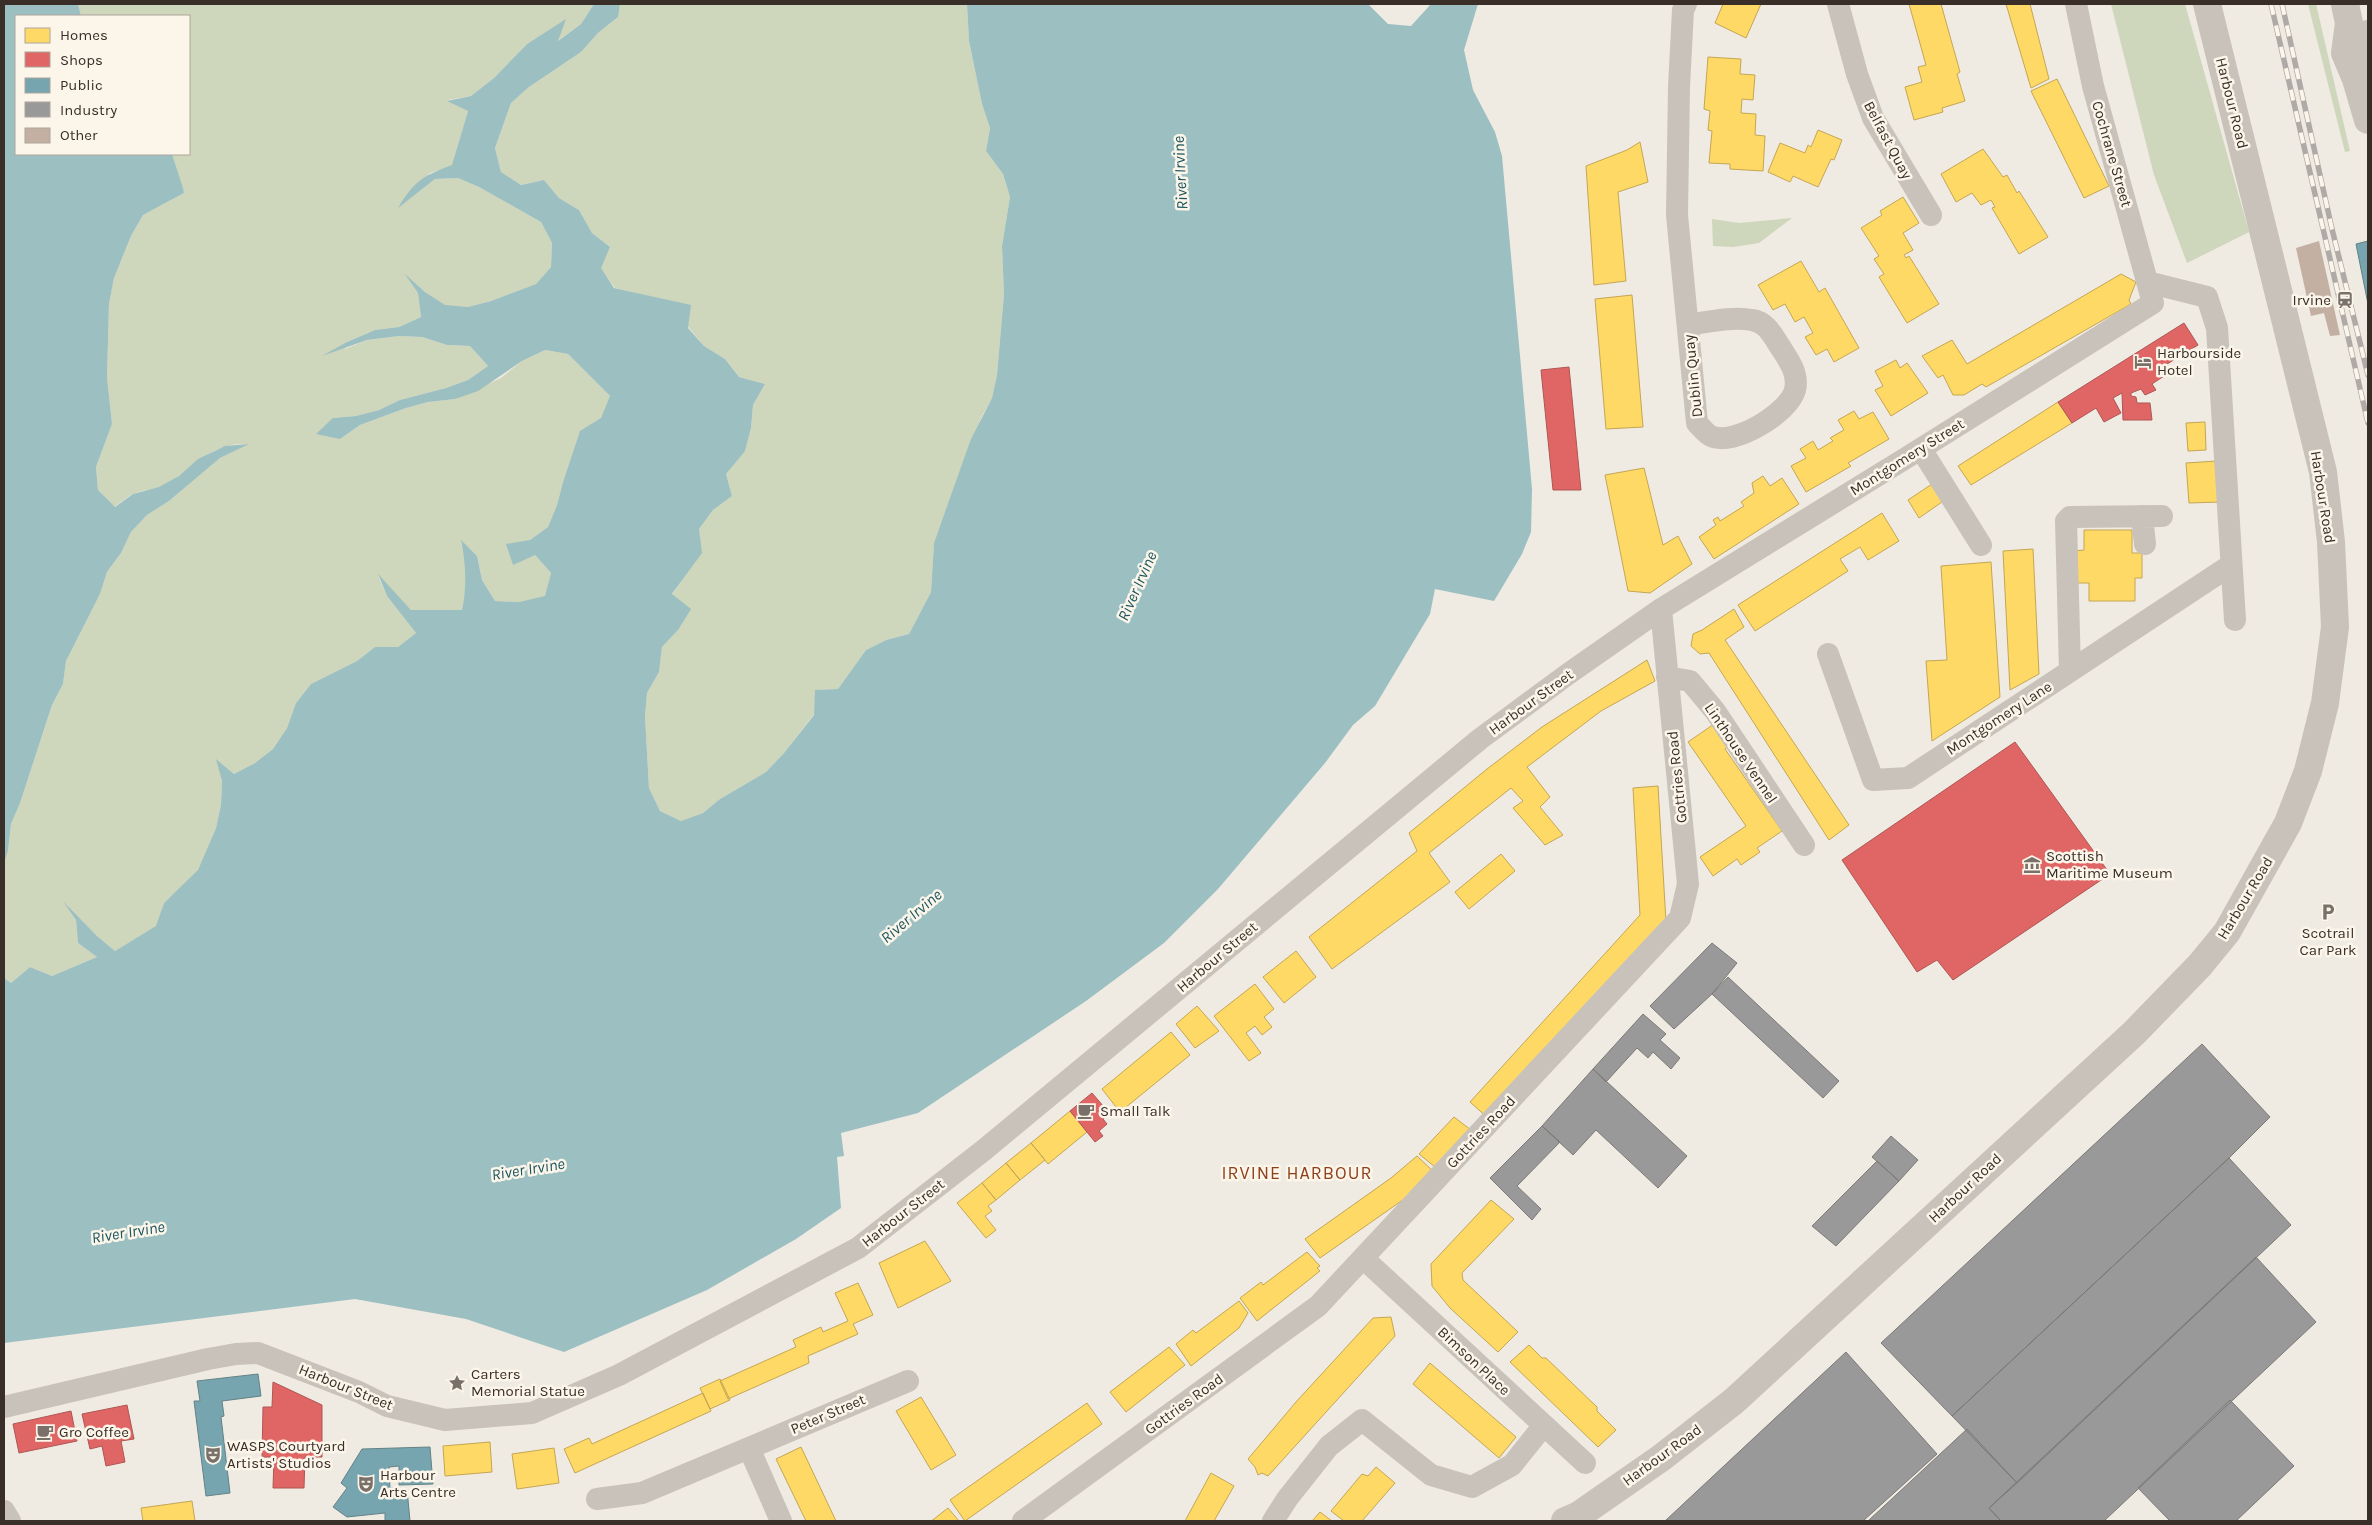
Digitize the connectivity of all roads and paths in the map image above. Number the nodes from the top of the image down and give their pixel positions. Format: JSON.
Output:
{"nodes":[{"id":1,"x":1686,"y":4,"type":"edge"},
{"id":2,"x":1838,"y":4,"type":"edge"},
{"id":3,"x":2076,"y":4,"type":"edge"},
{"id":4,"x":2207,"y":4,"type":"edge"},
{"id":5,"x":2346,"y":4,"type":"edge"},
{"id":6,"x":2368,"y":11,"type":"edge"},
{"id":7,"x":2368,"y":34,"type":"edge"},
{"id":8,"x":2356,"y":79,"type":"junction"},
{"id":9,"x":2368,"y":120,"type":"edge"},
{"id":10,"x":1931,"y":215,"type":"dead end"},
{"id":11,"x":2150,"y":292,"type":"junction"},
{"id":12,"x":1688,"y":325,"type":"junction"},
{"id":13,"x":1921,"y":449,"type":"junction"},
{"id":14,"x":2145,"y":544,"type":"dead end"},
{"id":15,"x":1981,"y":545,"type":"dead end"},
{"id":16,"x":2231,"y":565,"type":"junction"},
{"id":17,"x":1661,"y":609,"type":"junction"},
{"id":18,"x":2235,"y":620,"type":"dead end"},
{"id":19,"x":1828,"y":654,"type":"dead end"},
{"id":20,"x":2070,"y":671,"type":"junction"},
{"id":21,"x":1667,"y":677,"type":"junction"},
{"id":22,"x":1804,"y":845,"type":"dead end"},
{"id":23,"x":1363,"y":1258,"type":"junction"},
{"id":24,"x":908,"y":1381,"type":"dead end"},
{"id":25,"x":4,"y":1407,"type":"edge"},
{"id":26,"x":1544,"y":1425,"type":"junction"},
{"id":27,"x":749,"y":1448,"type":"junction"},
{"id":28,"x":1586,"y":1463,"type":"dead end"},
{"id":29,"x":597,"y":1499,"type":"dead end"},
{"id":30,"x":4,"y":1511,"type":"edge"},
{"id":31,"x":10,"y":1521,"type":"edge"},
{"id":32,"x":781,"y":1521,"type":"edge"},
{"id":33,"x":1023,"y":1521,"type":"edge"},
{"id":34,"x":1273,"y":1521,"type":"edge"},
{"id":35,"x":1565,"y":1521,"type":"edge"}],
"edges":[{"from":1,"to":12,"type":"street","name":"Dublin Quay"},
{"from":2,"to":10,"type":"street","name":"Belfast Quay"},
{"from":3,"to":11,"type":"street","name":"Cochrane Street"},
{"from":4,"to":35,"type":"street","name":"Harbour Road"},
{"from":5,"to":6,"type":"street"},
{"from":5,"to":8,"type":"street"},
{"from":7,"to":8,"type":"street"},
{"from":8,"to":9,"type":"street"},
{"from":11,"to":13,"type":"street","name":"Montgomery Street"},
{"from":11,"to":16,"type":"street"},
{"from":12,"to":12,"type":"street","name":"Dublin Quay"},
{"from":13,"to":15,"type":"street"},
{"from":13,"to":17,"type":"street","name":"Montgomery Street"},
{"from":14,"to":20,"type":"street"},
{"from":16,"to":18,"type":"street"},
{"from":16,"to":20,"type":"street","name":"Montgomery Lane"},
{"from":17,"to":21,"type":"street","name":"Gottries Road"},
{"from":17,"to":25,"type":"street","name":"Harbour Street"},
{"from":19,"to":20,"type":"street","name":"Montgomery Lane"},
{"from":21,"to":22,"type":"street","name":"Linthouse Vennel"},
{"from":21,"to":23,"type":"street","name":"Gottries Road"},
{"from":23,"to":26,"type":"street","name":"Bimson Place"},
{"from":23,"to":33,"type":"street","name":"Gottries Road"},
{"from":24,"to":27,"type":"street","name":"Peter Street"},
{"from":26,"to":28,"type":"street","name":"Bimson Place"},
{"from":26,"to":34,"type":"street"},
{"from":27,"to":29,"type":"street","name":"Peter Street"},
{"from":27,"to":32,"type":"street"},
{"from":30,"to":31,"type":"street"}]}
